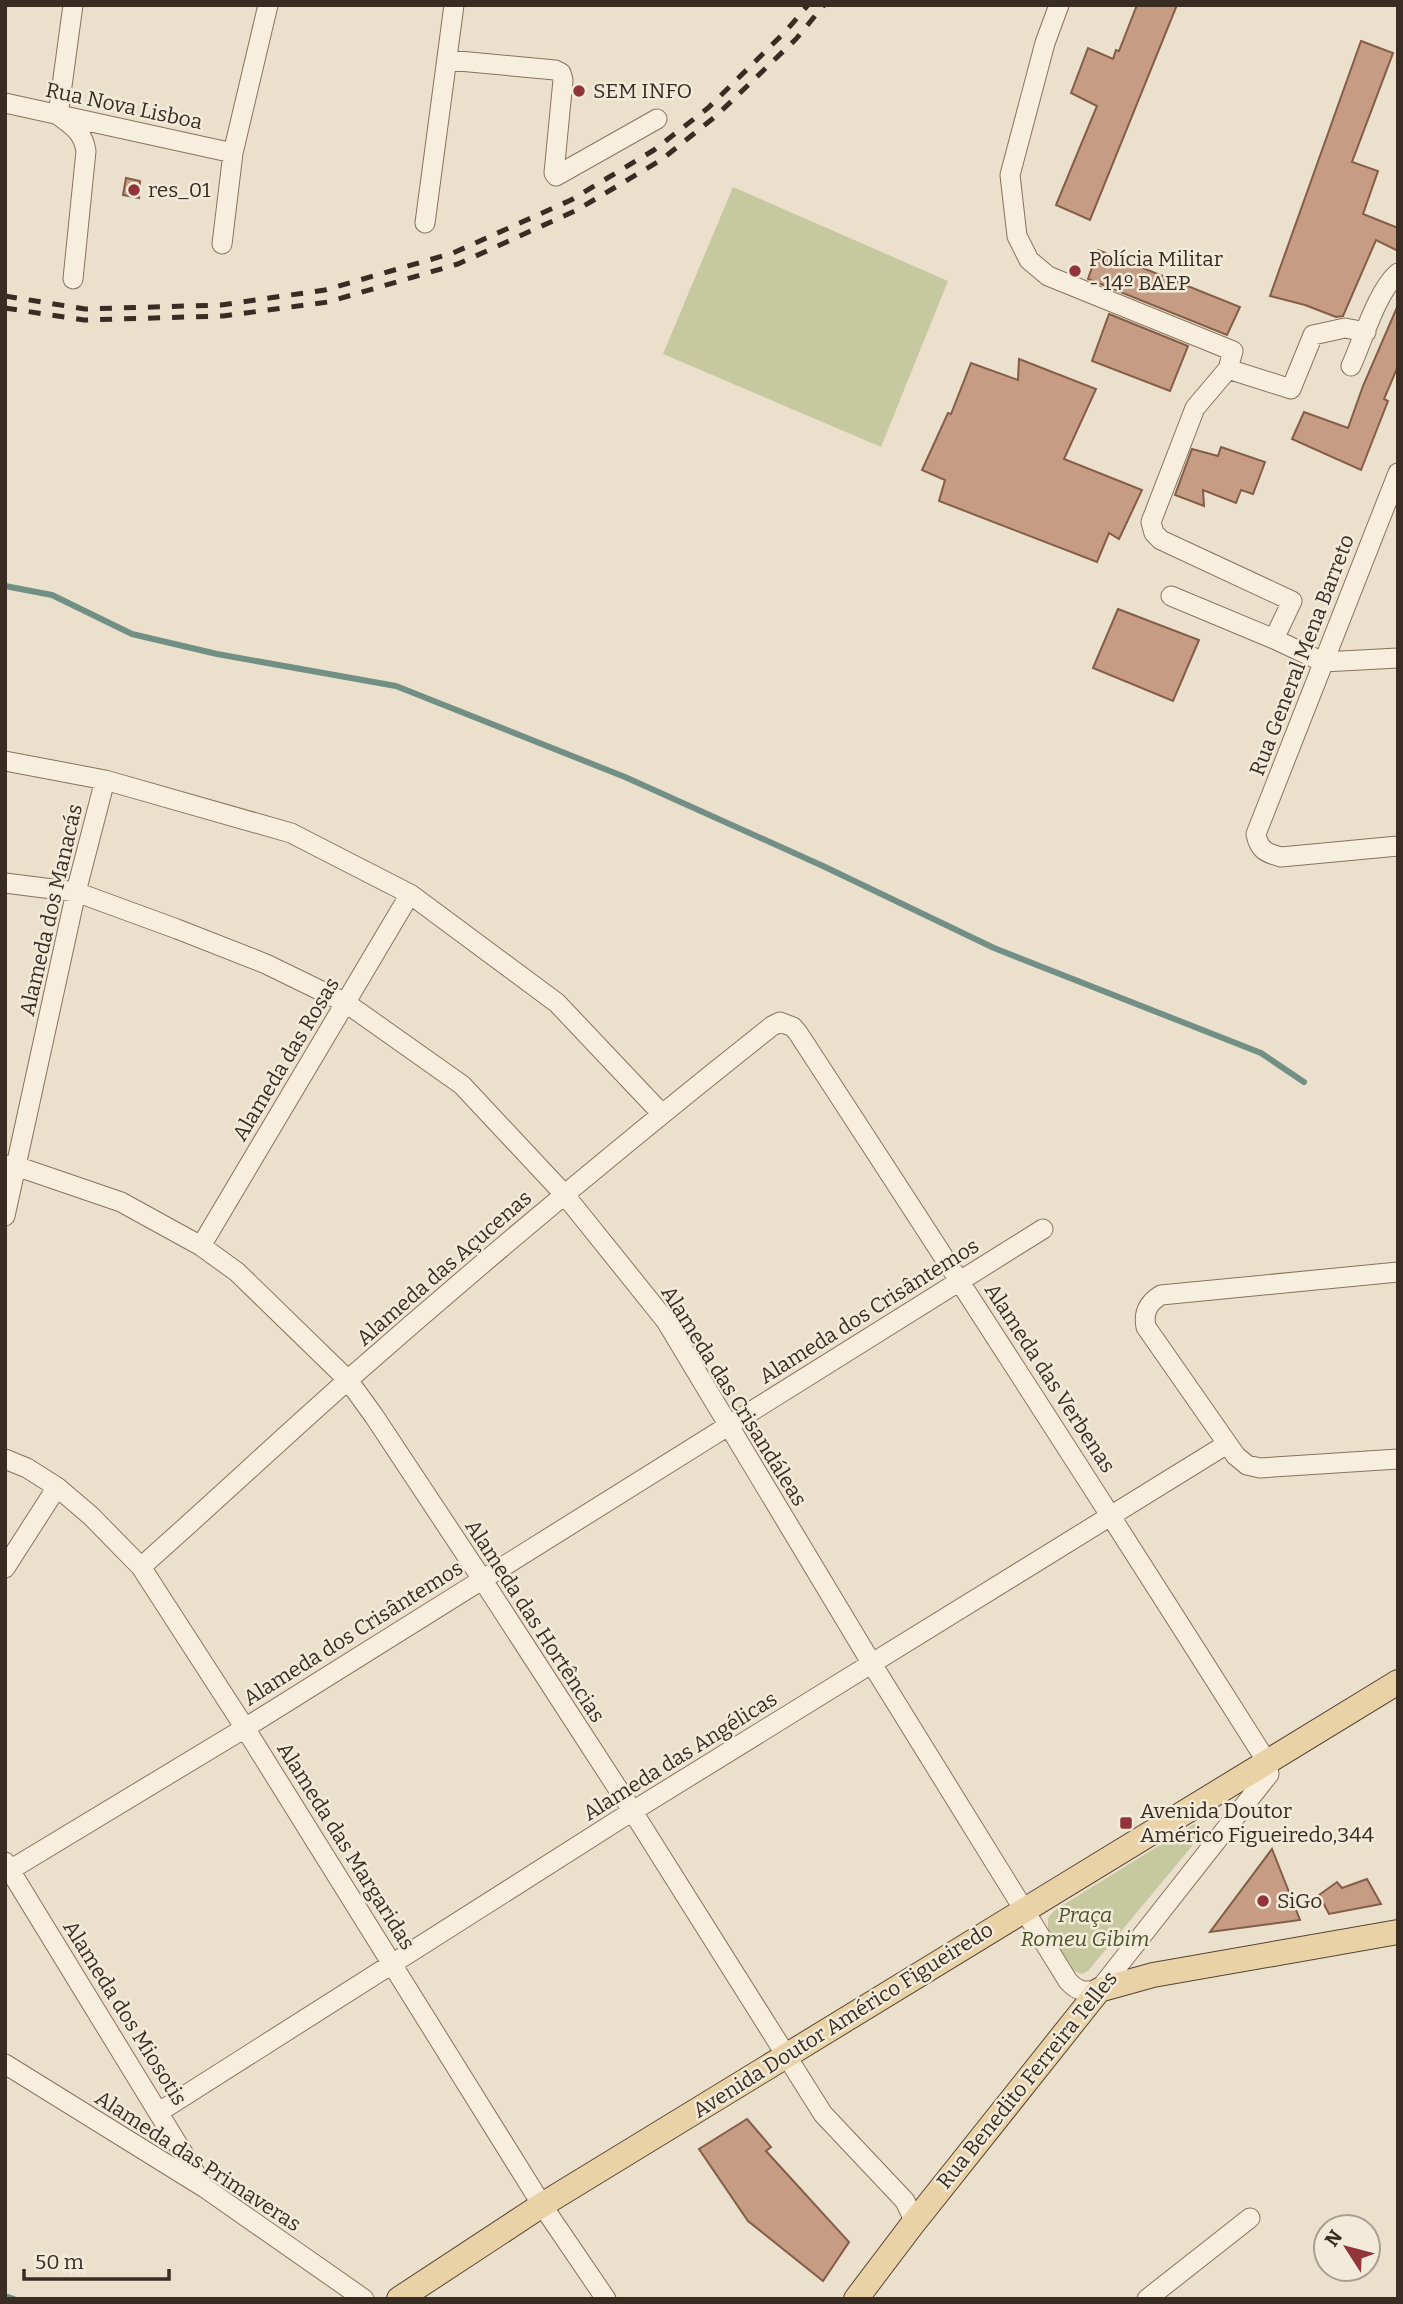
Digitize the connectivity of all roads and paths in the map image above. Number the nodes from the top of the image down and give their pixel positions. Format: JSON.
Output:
{"nodes":[{"id":1,"x":73,"y":5,"type":"edge"},
{"id":2,"x":268,"y":5,"type":"edge"},
{"id":3,"x":454,"y":5,"type":"edge"},
{"id":4,"x":1059,"y":5,"type":"edge"},
{"id":5,"x":448,"y":60,"type":"junction"},
{"id":6,"x":5,"y":103,"type":"edge"},
{"id":7,"x":58,"y":115,"type":"junction"},
{"id":8,"x":657,"y":119,"type":"dead end"},
{"id":9,"x":233,"y":153,"type":"junction"},
{"id":10,"x":425,"y":223,"type":"dead end"},
{"id":11,"x":222,"y":244,"type":"dead end"},
{"id":12,"x":1398,"y":273,"type":"edge"},
{"id":13,"x":73,"y":279,"type":"dead end"},
{"id":14,"x":1390,"y":295,"type":"edge"},
{"id":15,"x":1366,"y":332,"type":"junction"},
{"id":16,"x":1351,"y":366,"type":"dead end"},
{"id":17,"x":1228,"y":369,"type":"junction"},
{"id":18,"x":1398,"y":473,"type":"edge"},
{"id":19,"x":1171,"y":596,"type":"dead end"},
{"id":20,"x":1274,"y":639,"type":"junction"},
{"id":21,"x":1398,"y":658,"type":"edge"},
{"id":22,"x":1322,"y":662,"type":"junction"},
{"id":23,"x":5,"y":761,"type":"edge"},
{"id":24,"x":105,"y":780,"type":"junction"},
{"id":25,"x":1398,"y":846,"type":"edge"},
{"id":26,"x":5,"y":883,"type":"edge"},
{"id":27,"x":76,"y":892,"type":"junction"},
{"id":28,"x":410,"y":894,"type":"junction"},
{"id":29,"x":346,"y":1003,"type":"junction"},
{"id":30,"x":788,"y":1023,"type":"joint"},
{"id":31,"x":662,"y":1114,"type":"junction"},
{"id":32,"x":11,"y":1165,"type":"edge"},
{"id":33,"x":564,"y":1194,"type":"junction"},
{"id":34,"x":5,"y":1216,"type":"edge"},
{"id":35,"x":1043,"y":1229,"type":"dead end"},
{"id":36,"x":201,"y":1246,"type":"junction"},
{"id":37,"x":1398,"y":1272,"type":"edge"},
{"id":38,"x":960,"y":1281,"type":"junction"},
{"id":39,"x":348,"y":1380,"type":"junction"},
{"id":40,"x":728,"y":1426,"type":"junction"},
{"id":41,"x":1227,"y":1444,"type":"junction"},
{"id":42,"x":5,"y":1459,"type":"edge"},
{"id":43,"x":1398,"y":1459,"type":"edge"},
{"id":44,"x":57,"y":1487,"type":"junction"},
{"id":45,"x":1112,"y":1516,"type":"junction"},
{"id":46,"x":141,"y":1567,"type":"junction"},
{"id":47,"x":5,"y":1568,"type":"edge"},
{"id":48,"x":482,"y":1579,"type":"junction"},
{"id":49,"x":872,"y":1664,"type":"junction"},
{"id":50,"x":1398,"y":1682,"type":"edge"},
{"id":51,"x":245,"y":1728,"type":"junction"},
{"id":52,"x":1267,"y":1762,"type":"junction"},
{"id":53,"x":633,"y":1812,"type":"junction"},
{"id":54,"x":7,"y":1868,"type":"edge"},
{"id":55,"x":1024,"y":1908,"type":"junction"},
{"id":56,"x":1398,"y":1932,"type":"edge"},
{"id":57,"x":392,"y":1962,"type":"junction"},
{"id":58,"x":1098,"y":1990,"type":"junction"},
{"id":59,"x":785,"y":2057,"type":"junction"},
{"id":60,"x":5,"y":2064,"type":"edge"},
{"id":61,"x":159,"y":2112,"type":"junction"},
{"id":62,"x":178,"y":2144,"type":"junction"},
{"id":63,"x":159,"y":2160,"type":"junction"},
{"id":64,"x":205,"y":2188,"type":"junction"},
{"id":65,"x":542,"y":2205,"type":"junction"},
{"id":66,"x":1250,"y":2218,"type":"dead end"},
{"id":67,"x":912,"y":2225,"type":"junction"},
{"id":68,"x":364,"y":2299,"type":"edge"},
{"id":69,"x":399,"y":2299,"type":"edge"},
{"id":70,"x":606,"y":2299,"type":"edge"},
{"id":71,"x":856,"y":2299,"type":"edge"},
{"id":72,"x":1147,"y":2299,"type":"edge"}],
"edges":[{"from":1,"to":7,"type":"street"},
{"from":2,"to":9,"type":"street"},
{"from":3,"to":5,"type":"street"},
{"from":4,"to":17,"type":"street"},
{"from":5,"to":8,"type":"street"},
{"from":5,"to":10,"type":"street"},
{"from":6,"to":7,"type":"street","name":"Rua Nova Lisboa"},
{"from":7,"to":9,"type":"street","name":"Rua Nova Lisboa"},
{"from":7,"to":13,"type":"street"},
{"from":9,"to":11,"type":"street"},
{"from":12,"to":14,"type":"street"},
{"from":14,"to":15,"type":"street"},
{"from":15,"to":16,"type":"street"},
{"from":15,"to":17,"type":"street"},
{"from":17,"to":20,"type":"street"},
{"from":18,"to":22,"type":"street","name":"Rua General Mena Barreto"},
{"from":19,"to":20,"type":"street"},
{"from":20,"to":22,"type":"street"},
{"from":21,"to":22,"type":"street"},
{"from":22,"to":25,"type":"street","name":"Rua General Mena Barreto"},
{"from":23,"to":24,"type":"street"},
{"from":24,"to":27,"type":"street","name":"Alameda dos Manacás"},
{"from":24,"to":28,"type":"street"},
{"from":26,"to":27,"type":"street","name":"Alameda das Crisandáleas"},
{"from":27,"to":29,"type":"street","name":"Alameda das Crisandáleas"},
{"from":27,"to":32,"type":"street","name":"Alameda dos Manacás"},
{"from":28,"to":29,"type":"street","name":"Alameda das Rosas"},
{"from":28,"to":31,"type":"street"},
{"from":29,"to":33,"type":"street","name":"Alameda das Crisandáleas"},
{"from":29,"to":36,"type":"street","name":"Alameda das Rosas"},
{"from":30,"to":31,"type":"street","name":"Alameda das Açucenas"},
{"from":30,"to":38,"type":"street","name":"Alameda das Verbenas"},
{"from":31,"to":33,"type":"street","name":"Alameda das Açucenas"},
{"from":32,"to":34,"type":"street","name":"Alameda dos Manacás"},
{"from":32,"to":36,"type":"street","name":"Alameda das Hortências"},
{"from":33,"to":39,"type":"street","name":"Alameda das Açucenas"},
{"from":33,"to":40,"type":"street","name":"Alameda das Crisandáleas"},
{"from":35,"to":38,"type":"street","name":"Alameda dos Crisântemos"},
{"from":36,"to":39,"type":"street","name":"Alameda das Hortências"},
{"from":37,"to":41,"type":"street"},
{"from":38,"to":40,"type":"street","name":"Alameda dos Crisântemos"},
{"from":38,"to":45,"type":"street","name":"Alameda das Verbenas"},
{"from":39,"to":46,"type":"street","name":"Alameda das Açucenas"},
{"from":39,"to":48,"type":"street","name":"Alameda das Hortências"},
{"from":40,"to":48,"type":"street","name":"Alameda dos Crisântemos"},
{"from":40,"to":49,"type":"street","name":"Alameda das Crisandáleas"},
{"from":41,"to":43,"type":"street"},
{"from":41,"to":45,"type":"street","name":"Alameda das Angélicas"},
{"from":42,"to":44,"type":"street","name":"Alameda das Margaridas"},
{"from":44,"to":46,"type":"street","name":"Alameda das Margaridas"},
{"from":44,"to":47,"type":"street"},
{"from":45,"to":49,"type":"street","name":"Alameda das Angélicas"},
{"from":45,"to":52,"type":"street","name":"Alameda das Verbenas"},
{"from":46,"to":51,"type":"street","name":"Alameda das Margaridas"},
{"from":48,"to":51,"type":"street","name":"Alameda dos Crisântemos"},
{"from":48,"to":53,"type":"street","name":"Alameda das Hortências"},
{"from":49,"to":53,"type":"street","name":"Alameda das Angélicas"},
{"from":49,"to":55,"type":"street","name":"Alameda das Crisandáleas"},
{"from":50,"to":52,"type":"main road","name":"Avenida Doutor Américo Figueiredo"},
{"from":51,"to":54,"type":"street","name":"Alameda dos Crisântemos"},
{"from":51,"to":57,"type":"street","name":"Alameda das Margaridas"},
{"from":52,"to":55,"type":"main road","name":"Avenida Doutor Américo Figueiredo"},
{"from":52,"to":58,"type":"street","name":"Rua Benedito Ferreira Telles"},
{"from":53,"to":57,"type":"street","name":"Alameda das Angélicas"},
{"from":53,"to":59,"type":"street","name":"Alameda das Hortências"},
{"from":54,"to":61,"type":"street","name":"Alameda dos Miosotis"},
{"from":55,"to":58,"type":"street","name":"Alameda das Crisandáleas"},
{"from":55,"to":59,"type":"main road","name":"Avenida Doutor Américo Figueiredo"},
{"from":56,"to":58,"type":"main road"},
{"from":57,"to":61,"type":"street","name":"Alameda das Angélicas"},
{"from":57,"to":65,"type":"street","name":"Alameda das Margaridas"},
{"from":58,"to":67,"type":"main road","name":"Rua Benedito Ferreira Telles"},
{"from":59,"to":65,"type":"main road","name":"Avenida Doutor Américo Figueiredo"},
{"from":59,"to":67,"type":"street","name":"Alameda das Hortências"},
{"from":60,"to":63,"type":"street","name":"Alameda das Primaveras"},
{"from":61,"to":62,"type":"street","name":"Alameda dos Miosotis"},
{"from":62,"to":63,"type":"street"},
{"from":62,"to":64,"type":"street","name":"Alameda dos Miosotis"},
{"from":63,"to":64,"type":"street","name":"Alameda das Primaveras"},
{"from":64,"to":68,"type":"street","name":"Alameda das Primaveras"},
{"from":65,"to":69,"type":"main road","name":"Avenida Doutor Américo Figueiredo"},
{"from":65,"to":70,"type":"street","name":"Alameda das Margaridas"},
{"from":66,"to":72,"type":"street"},
{"from":67,"to":71,"type":"main road","name":"Rua Benedito Ferreira Telles"}]}
